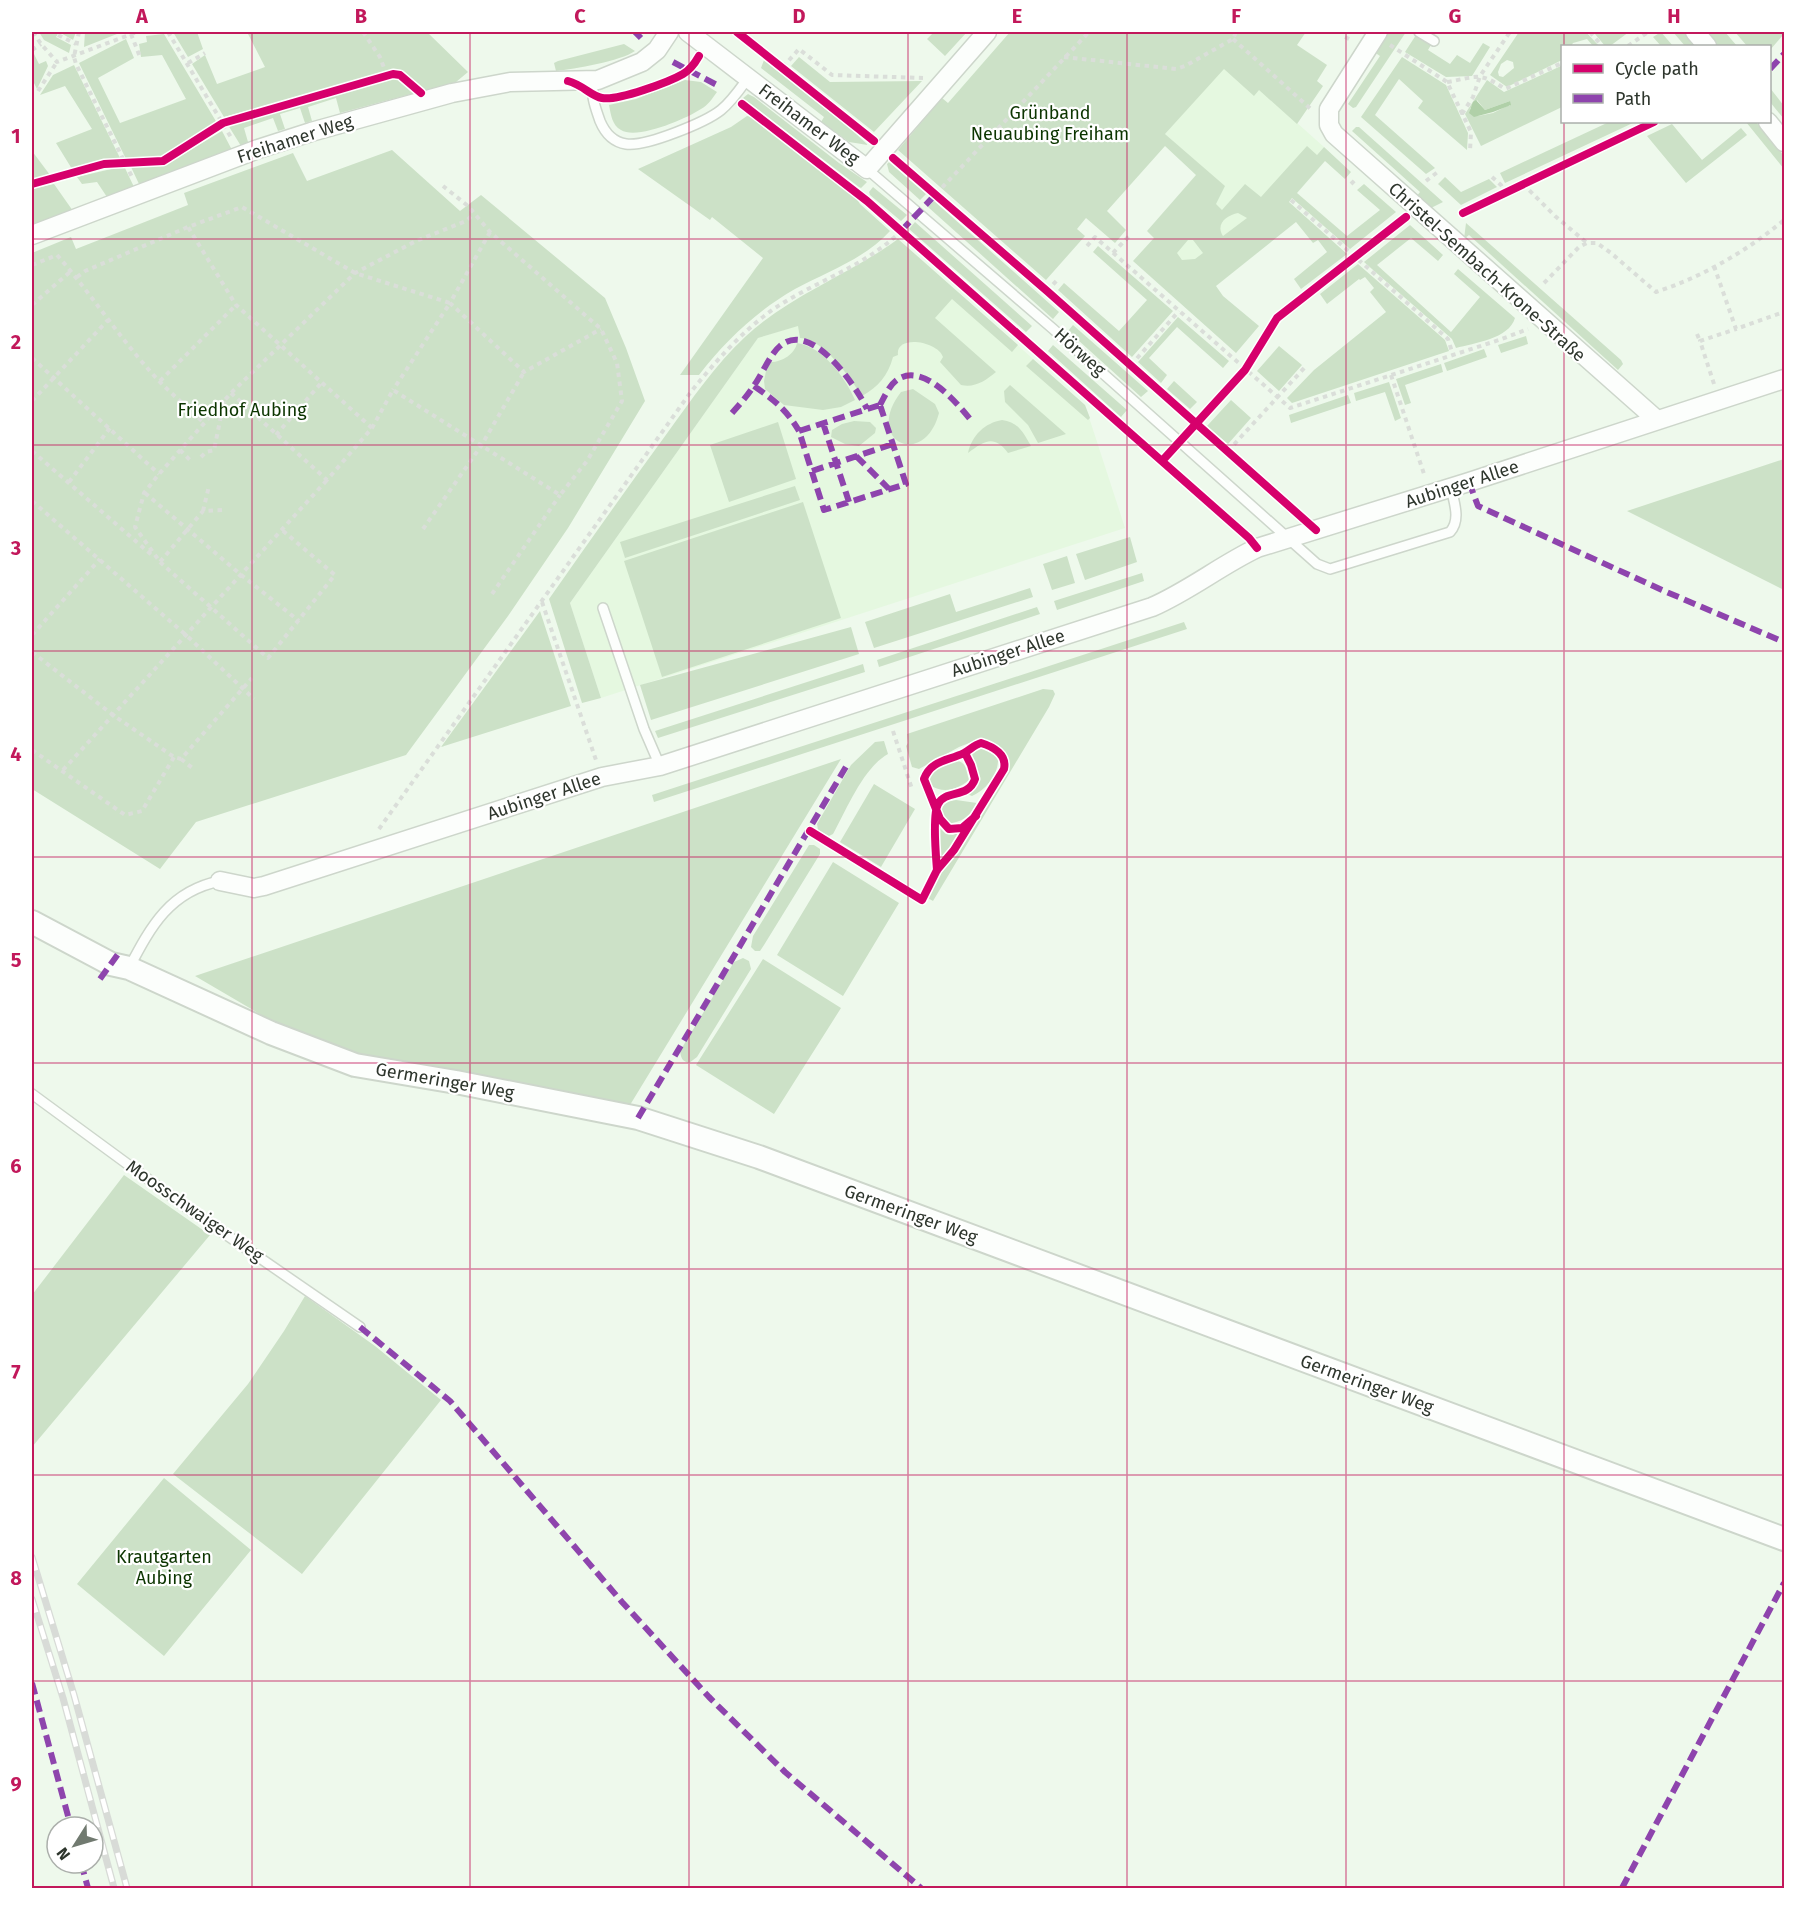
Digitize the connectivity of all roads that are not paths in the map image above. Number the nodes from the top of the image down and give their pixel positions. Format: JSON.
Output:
{"nodes":[{"id":1,"x":669,"y":32,"type":"edge"},
{"id":2,"x":688,"y":32,"type":"edge"},
{"id":3,"x":987,"y":32,"type":"edge"},
{"id":4,"x":1419,"y":32,"type":"edge"},
{"id":5,"x":1695,"y":32,"type":"edge"},
{"id":6,"x":1376,"y":34,"type":"edge"},
{"id":7,"x":1434,"y":41,"type":"dead end"},
{"id":8,"x":1706,"y":45,"type":"edge"},
{"id":9,"x":748,"y":78,"type":"junction"},
{"id":10,"x":595,"y":81,"type":"junction"},
{"id":11,"x":1769,"y":123,"type":"edge"},
{"id":12,"x":1785,"y":142,"type":"edge"},
{"id":13,"x":867,"y":169,"type":"junction"},
{"id":14,"x":32,"y":235,"type":"edge"},
{"id":15,"x":1785,"y":379,"type":"edge"},
{"id":16,"x":1657,"y":420,"type":"junction"},
{"id":17,"x":1451,"y":488,"type":"junction"},
{"id":18,"x":1290,"y":538,"type":"junction"},
{"id":19,"x":603,"y":608,"type":"dead end"},
{"id":20,"x":660,"y":766,"type":"junction"},
{"id":21,"x":220,"y":881,"type":"joint"},
{"id":22,"x":32,"y":922,"type":"edge"},
{"id":23,"x":129,"y":968,"type":"junction"},
{"id":24,"x":32,"y":1094,"type":"edge"},
{"id":25,"x":360,"y":1327,"type":"dead end"},
{"id":26,"x":1785,"y":1539,"type":"edge"}],
"edges":[{"from":1,"to":10,"type":"street","name":"Freihamer Weg"},
{"from":2,"to":9,"type":"street","name":"Freihamer Weg"},
{"from":3,"to":13,"type":"street","name":"Freihamer Weg"},
{"from":4,"to":7,"type":"lane"},
{"from":5,"to":8,"type":"street"},
{"from":6,"to":16,"type":"street","name":"Christel-Sembach-Krone-Straße"},
{"from":9,"to":10,"type":"lane","name":"Freihamer Weg"},
{"from":9,"to":13,"type":"street","name":"Freihamer Weg"},
{"from":10,"to":14,"type":"street","name":"Freihamer Weg"},
{"from":11,"to":12,"type":"street"},
{"from":13,"to":18,"type":"lane","name":"Hörweg"},
{"from":15,"to":16,"type":"street","name":"Aubinger Allee"},
{"from":16,"to":17,"type":"street","name":"Aubinger Allee"},
{"from":17,"to":18,"type":"street","name":"Aubinger Allee"},
{"from":17,"to":18,"type":"lane","name":"Hörweg"},
{"from":18,"to":20,"type":"street","name":"Aubinger Allee"},
{"from":19,"to":20,"type":"lane"},
{"from":20,"to":21,"type":"street","name":"Aubinger Allee"},
{"from":21,"to":23,"type":"lane"},
{"from":22,"to":23,"type":"street","name":"Germeringer Weg"},
{"from":23,"to":26,"type":"street","name":"Germeringer Weg"},
{"from":24,"to":25,"type":"lane","name":"Moosschwaiger Weg"}]}
